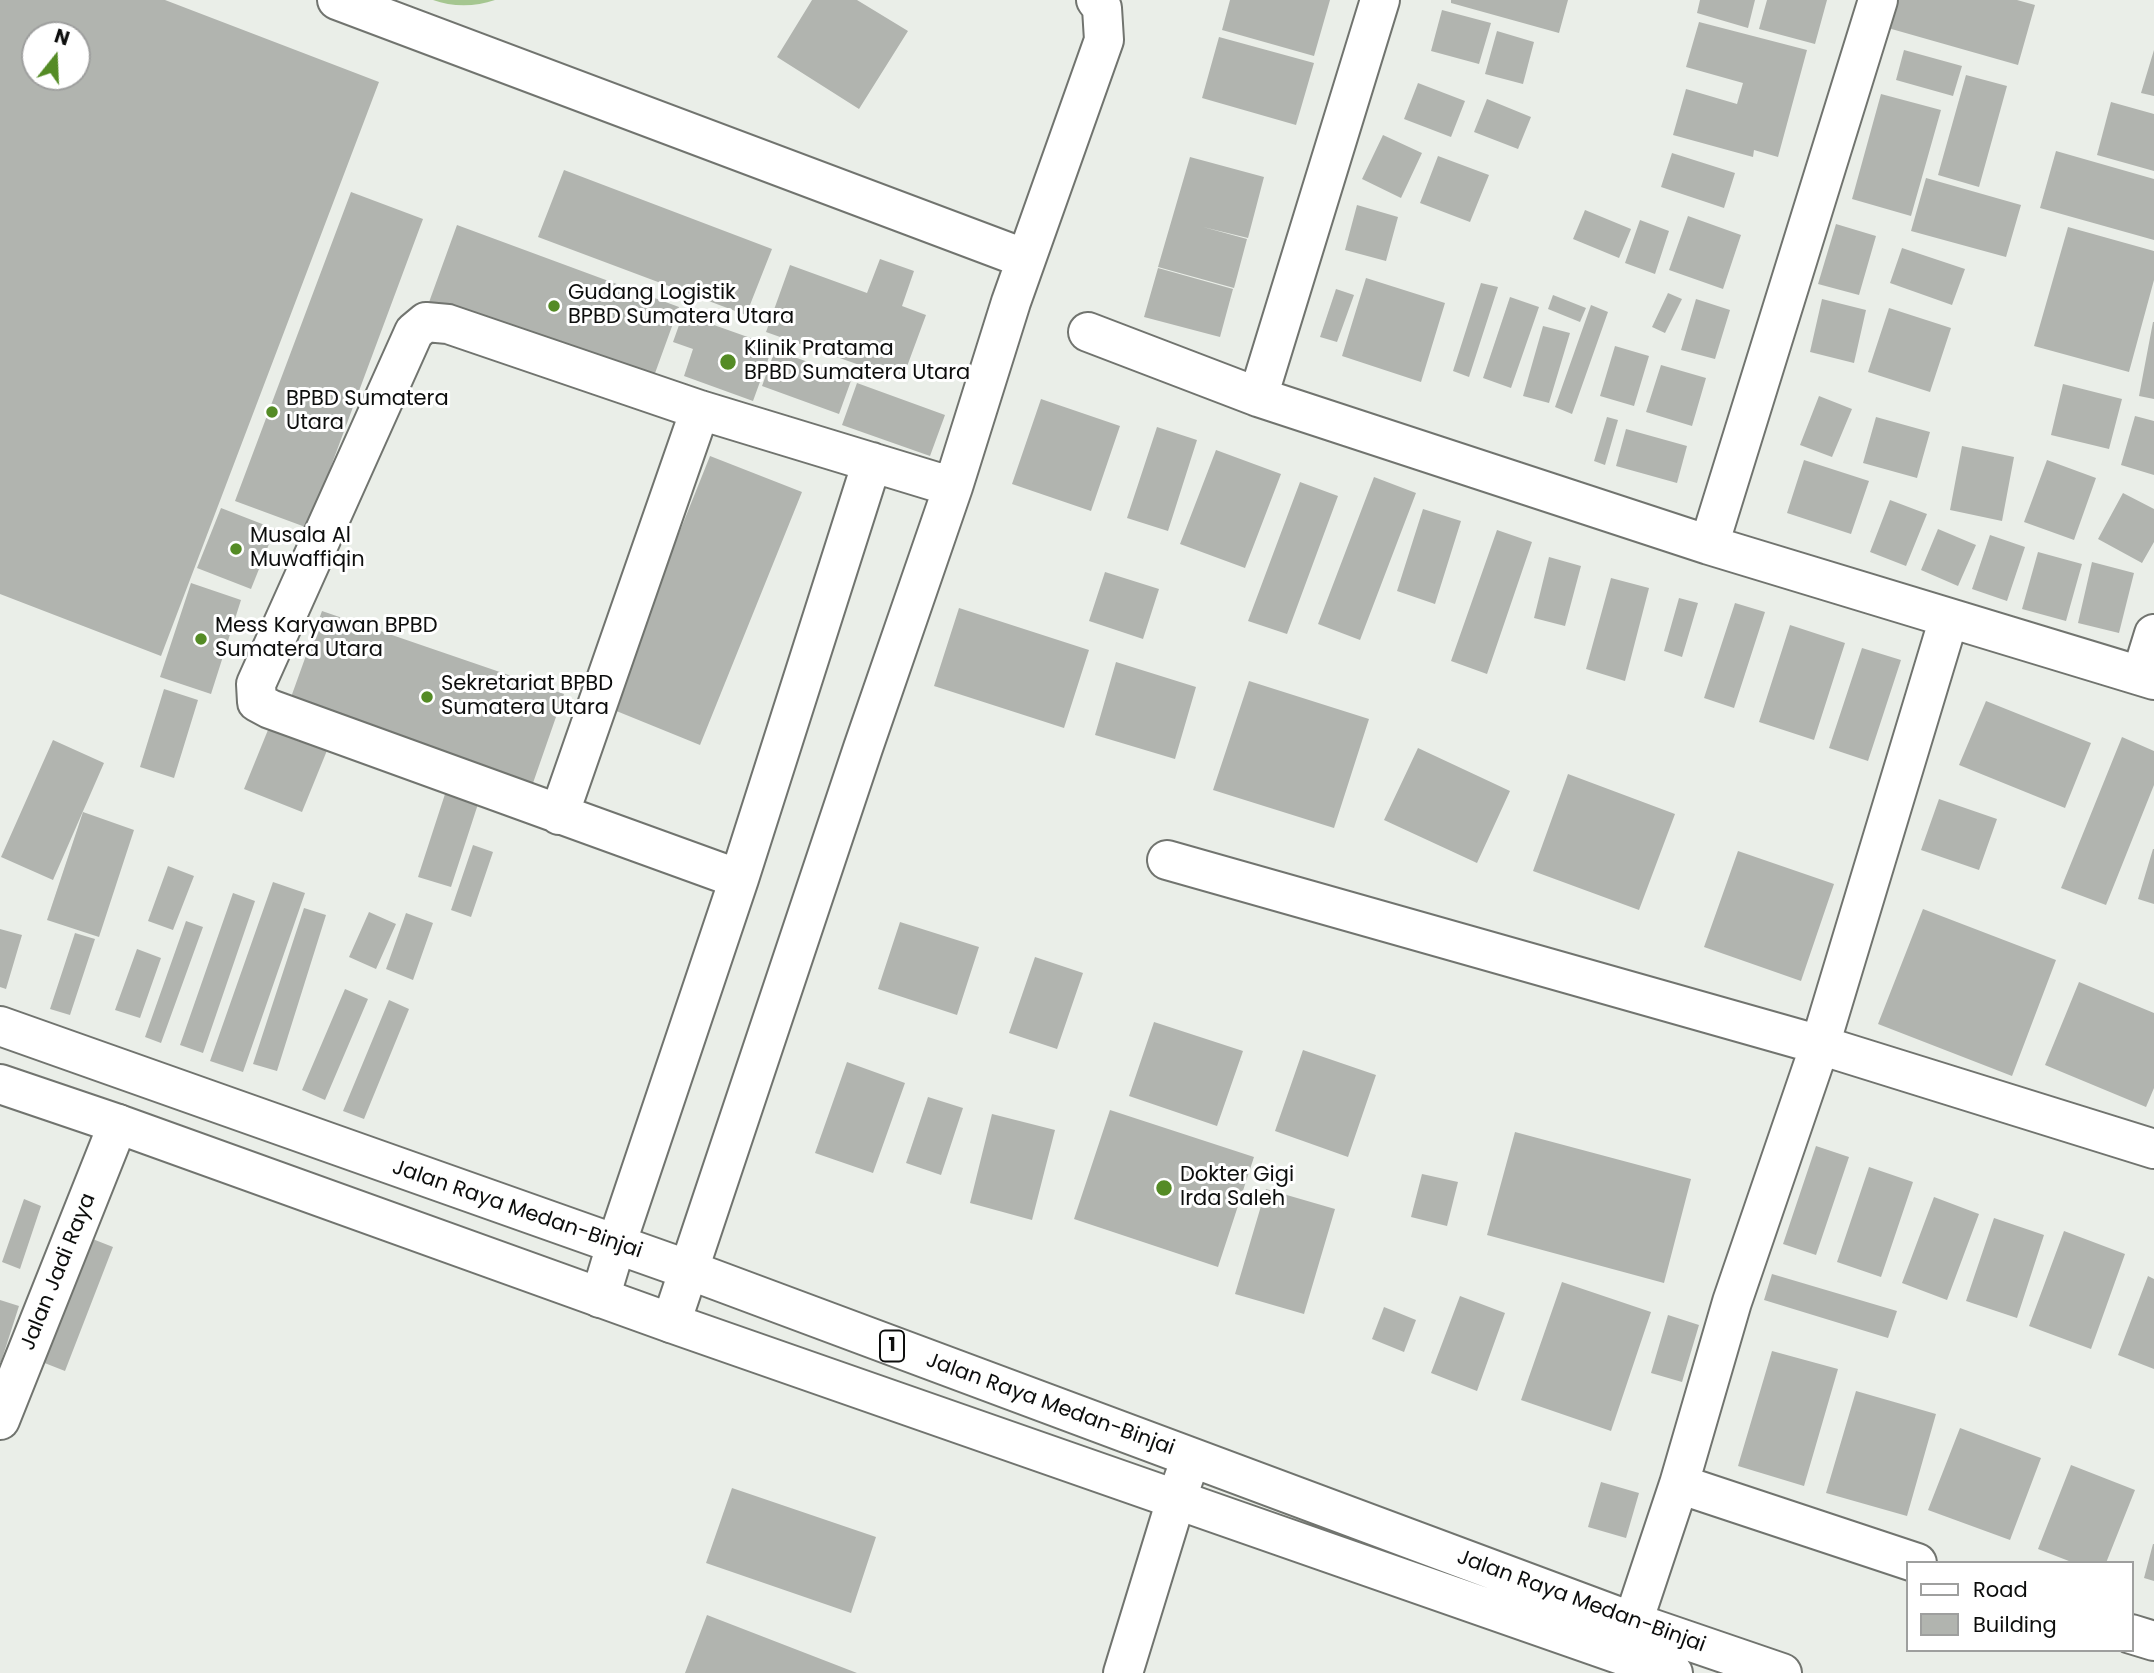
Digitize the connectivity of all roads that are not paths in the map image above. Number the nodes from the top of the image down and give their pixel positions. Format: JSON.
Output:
{"nodes":[{"id":1,"x":337,"y":0,"type":"edge"},
{"id":2,"x":1096,"y":0,"type":"edge"},
{"id":3,"x":1380,"y":0,"type":"edge"},
{"id":4,"x":1878,"y":0,"type":"edge"},
{"id":5,"x":1026,"y":259,"type":"junction"},
{"id":6,"x":1088,"y":332,"type":"dead end"},
{"id":7,"x":1258,"y":397,"type":"junction"},
{"id":8,"x":700,"y":410,"type":"junction"},
{"id":9,"x":872,"y":462,"type":"junction"},
{"id":10,"x":953,"y":487,"type":"junction"},
{"id":11,"x":1709,"y":545,"type":"junction"},
{"id":12,"x":1949,"y":618,"type":"junction"},
{"id":13,"x":2154,"y":634,"type":"edge"},
{"id":14,"x":2147,"y":678,"type":"edge"},
{"id":15,"x":559,"y":815,"type":"junction"},
{"id":16,"x":1167,"y":860,"type":"dead end"},
{"id":17,"x":739,"y":879,"type":"junction"},
{"id":18,"x":0,"y":1026,"type":"edge"},
{"id":19,"x":1820,"y":1045,"type":"junction"},
{"id":20,"x":0,"y":1084,"type":"edge"},
{"id":21,"x":118,"y":1124,"type":"junction"},
{"id":22,"x":2154,"y":1149,"type":"edge"},
{"id":23,"x":616,"y":1245,"type":"junction"},
{"id":24,"x":689,"y":1270,"type":"junction"},
{"id":25,"x":600,"y":1298,"type":"junction"},
{"id":26,"x":671,"y":1323,"type":"junction"},
{"id":27,"x":0,"y":1420,"type":"edge"},
{"id":28,"x":1191,"y":1458,"type":"junction"},
{"id":29,"x":1679,"y":1484,"type":"junction"},
{"id":30,"x":1176,"y":1500,"type":"junction"},
{"id":31,"x":1911,"y":1561,"type":"edge"},
{"id":32,"x":1633,"y":1622,"type":"junction"},
{"id":33,"x":2133,"y":1635,"type":"edge"},
{"id":34,"x":2154,"y":1642,"type":"edge"},
{"id":35,"x":1123,"y":1673,"type":"edge"},
{"id":36,"x":1673,"y":1673,"type":"edge"},
{"id":37,"x":1782,"y":1673,"type":"edge"}],
"edges":[{"from":1,"to":5,"type":"main road"},
{"from":2,"to":5,"type":"main road"},
{"from":3,"to":7,"type":"main road"},
{"from":4,"to":11,"type":"main road"},
{"from":5,"to":10,"type":"main road"},
{"from":6,"to":7,"type":"main road"},
{"from":7,"to":11,"type":"main road"},
{"from":8,"to":9,"type":"main road"},
{"from":8,"to":15,"type":"main road"},
{"from":8,"to":15,"type":"main road"},
{"from":9,"to":10,"type":"main road"},
{"from":9,"to":17,"type":"main road"},
{"from":10,"to":24,"type":"main road"},
{"from":11,"to":12,"type":"main road"},
{"from":12,"to":14,"type":"main road"},
{"from":12,"to":19,"type":"main road"},
{"from":13,"to":14,"type":"main road"},
{"from":15,"to":17,"type":"main road"},
{"from":16,"to":19,"type":"main road"},
{"from":17,"to":23,"type":"main road"},
{"from":18,"to":23,"type":"main road","name":"Jalan Raya Medan-Binjai","number":"1"},
{"from":19,"to":22,"type":"main road"},
{"from":19,"to":29,"type":"main road"},
{"from":20,"to":21,"type":"main road","name":"Jalan Raya Medan-Binjai"},
{"from":21,"to":25,"type":"main road","name":"Jalan Raya Medan-Binjai"},
{"from":21,"to":27,"type":"main road","name":"Jalan Jadi Raya"},
{"from":23,"to":24,"type":"main road","name":"Jalan Raya Medan-Binjai","number":"1"},
{"from":23,"to":25,"type":"main road"},
{"from":24,"to":26,"type":"main road"},
{"from":24,"to":28,"type":"main road","name":"Jalan Raya Medan-Binjai","number":"1"},
{"from":25,"to":26,"type":"main road","name":"Jalan Raya Medan-Binjai"},
{"from":26,"to":30,"type":"main road","name":"Jalan Raya Medan-Binjai"},
{"from":28,"to":30,"type":"main road"},
{"from":28,"to":32,"type":"main road","name":"Jalan Raya Medan-Binjai","number":"1"},
{"from":29,"to":31,"type":"main road"},
{"from":29,"to":32,"type":"main road"},
{"from":30,"to":35,"type":"main road"},
{"from":30,"to":36,"type":"main road","name":"Jalan Raya Medan-Binjai"},
{"from":32,"to":37,"type":"main road","name":"Jalan Raya Medan-Binjai","number":"1"},
{"from":33,"to":34,"type":"main road"}]}
